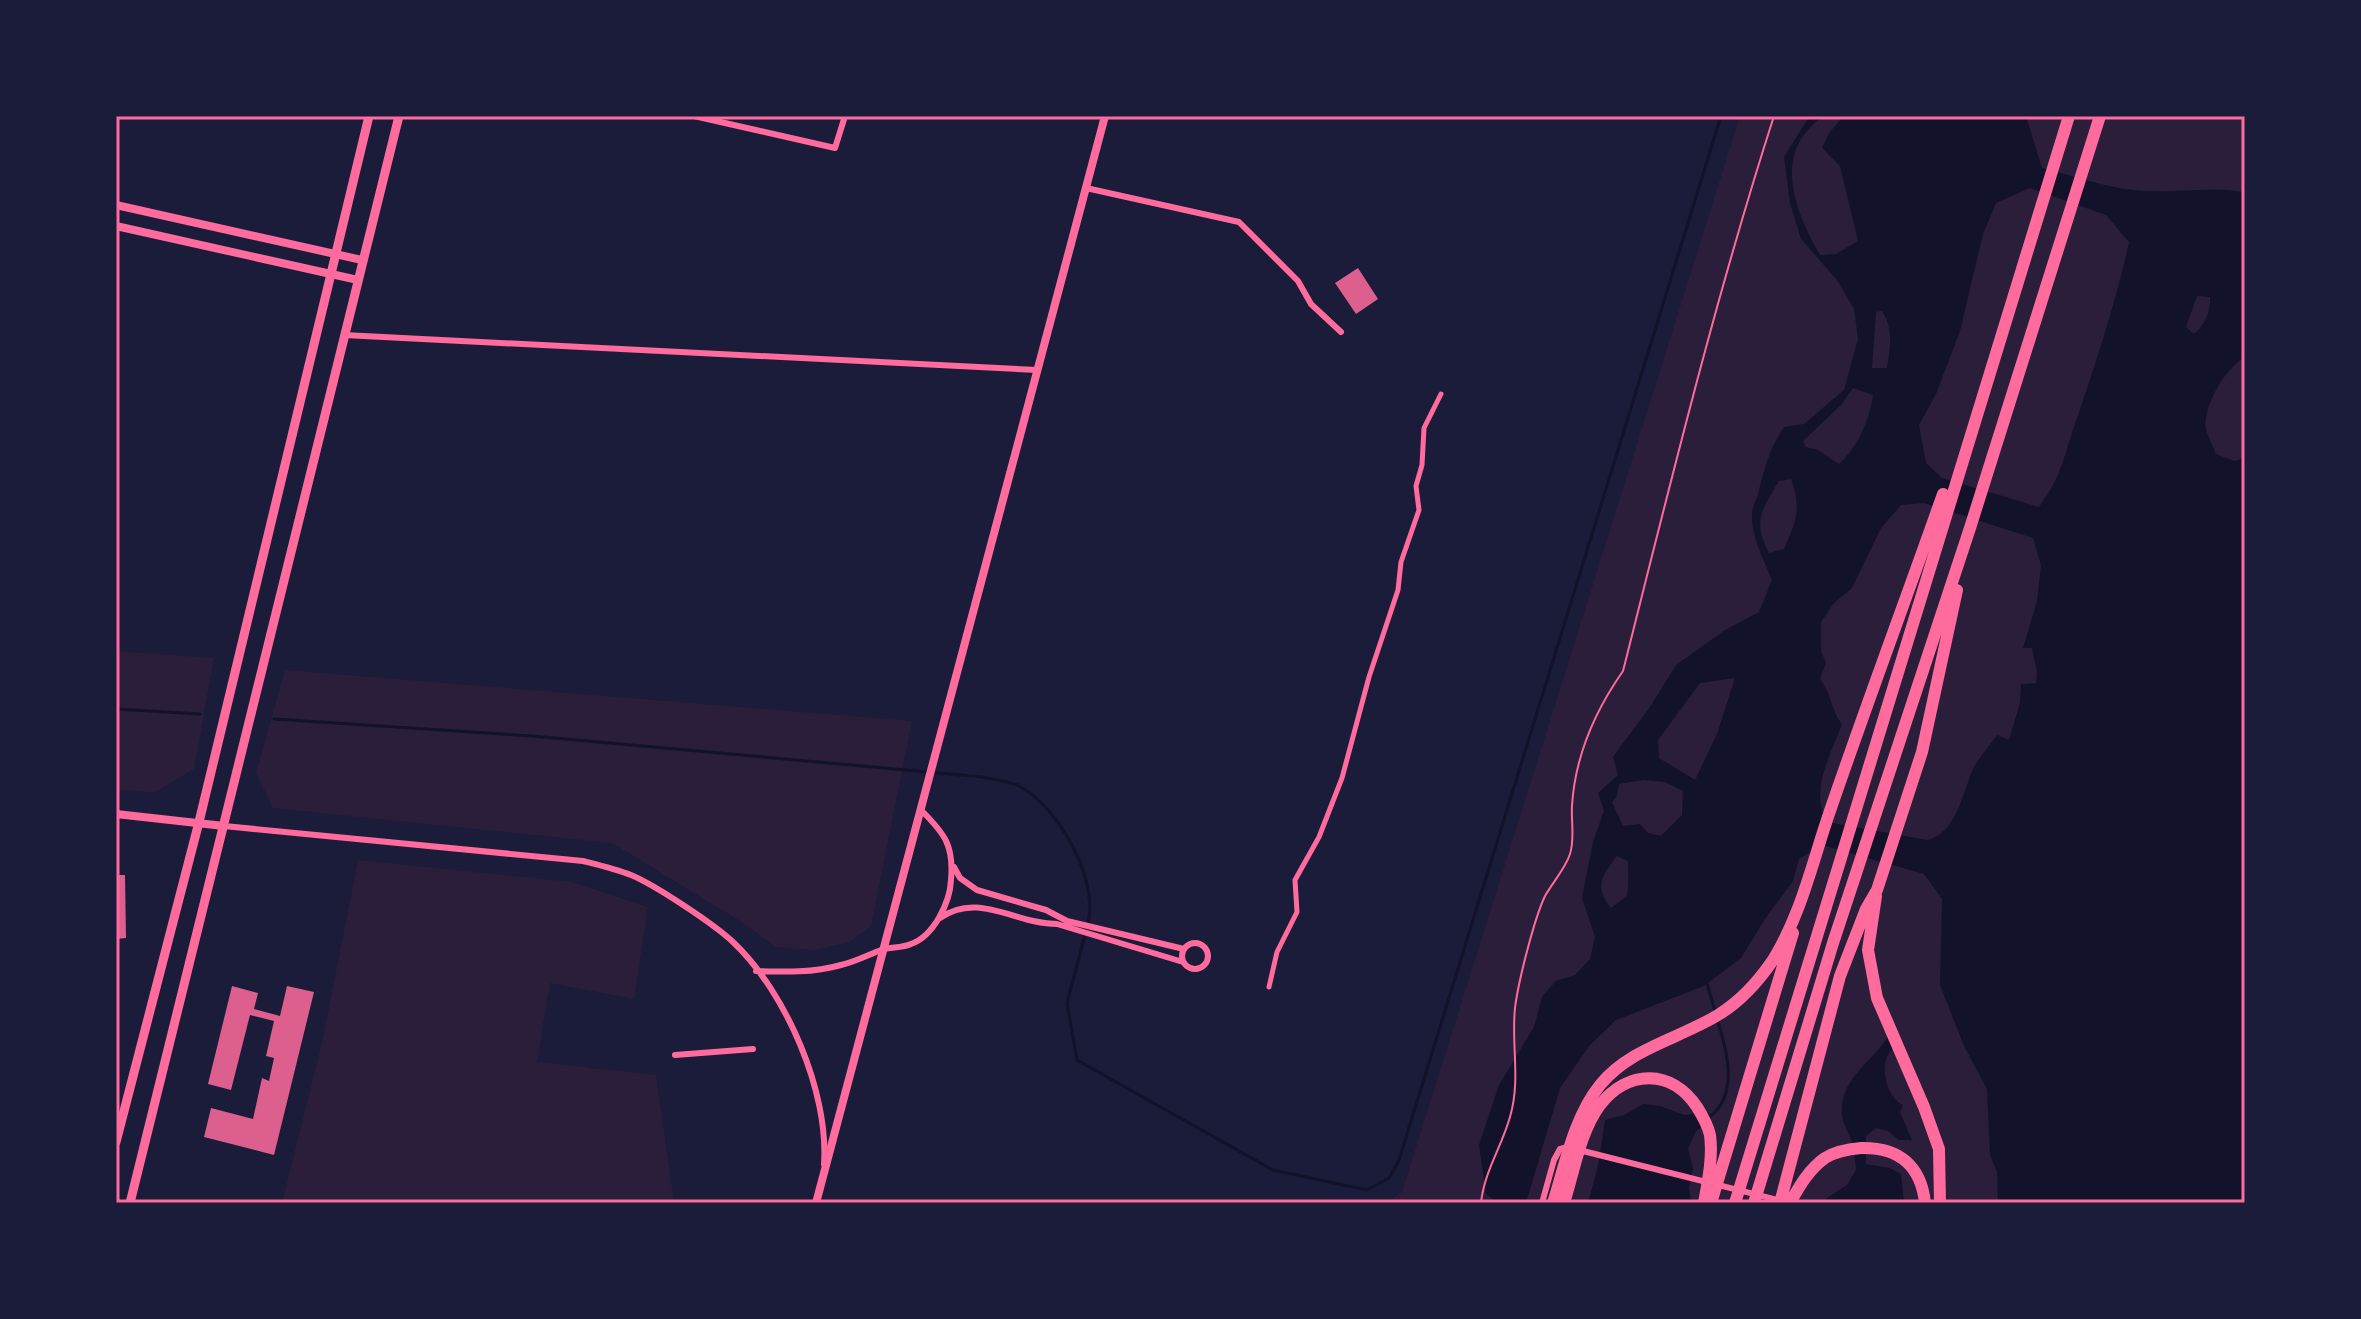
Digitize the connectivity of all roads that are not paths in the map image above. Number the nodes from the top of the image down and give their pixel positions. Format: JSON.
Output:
{"nodes":[{"id":1,"x":369,"y":116,"type":"edge"},
{"id":2,"x":399,"y":116,"type":"edge"},
{"id":3,"x":694,"y":116,"type":"edge"},
{"id":4,"x":845,"y":116,"type":"edge"},
{"id":5,"x":1105,"y":116,"type":"edge"},
{"id":6,"x":2069,"y":116,"type":"edge"},
{"id":7,"x":2100,"y":116,"type":"edge"},
{"id":8,"x":1086,"y":188,"type":"junction"},
{"id":9,"x":116,"y":205,"type":"edge"},
{"id":10,"x":116,"y":226,"type":"edge"},
{"id":11,"x":335,"y":254,"type":"junction"},
{"id":12,"x":362,"y":260,"type":"junction"},
{"id":13,"x":330,"y":273,"type":"junction"},
{"id":14,"x":358,"y":280,"type":"junction"},
{"id":15,"x":1341,"y":332,"type":"dead end"},
{"id":16,"x":344,"y":335,"type":"junction"},
{"id":17,"x":1993,"y":358,"type":"junction"},
{"id":18,"x":1037,"y":370,"type":"junction"},
{"id":19,"x":1441,"y":394,"type":"dead end"},
{"id":20,"x":1970,"y":528,"type":"junction"},
{"id":21,"x":922,"y":811,"type":"junction"},
{"id":22,"x":116,"y":814,"type":"edge"},
{"id":23,"x":199,"y":822,"type":"junction"},
{"id":24,"x":224,"y":826,"type":"junction"},
{"id":25,"x":952,"y":864,"type":"junction"},
{"id":26,"x":1810,"y":876,"type":"junction"},
{"id":27,"x":1877,"y":890,"type":"junction"},
{"id":28,"x":940,"y":918,"type":"junction"},
{"id":29,"x":1066,"y":924,"type":"junction"},
{"id":30,"x":1116,"y":937,"type":"junction"},
{"id":31,"x":885,"y":949,"type":"junction"},
{"id":32,"x":1184,"y":949,"type":"junction"},
{"id":33,"x":1183,"y":962,"type":"junction"},
{"id":34,"x":756,"y":971,"type":"junction"},
{"id":35,"x":1269,"y":987,"type":"dead end"},
{"id":36,"x":753,"y":1049,"type":"dead end"},
{"id":37,"x":675,"y":1055,"type":"dead end"},
{"id":38,"x":116,"y":1142,"type":"edge"},
{"id":39,"x":823,"y":1176,"type":"junction"},
{"id":40,"x":130,"y":1203,"type":"edge"},
{"id":41,"x":816,"y":1203,"type":"edge"},
{"id":42,"x":1542,"y":1203,"type":"edge"},
{"id":43,"x":1553,"y":1203,"type":"edge"},
{"id":44,"x":1564,"y":1203,"type":"edge"},
{"id":45,"x":1704,"y":1203,"type":"edge"},
{"id":46,"x":1711,"y":1203,"type":"edge"},
{"id":47,"x":1735,"y":1203,"type":"edge"},
{"id":48,"x":1754,"y":1203,"type":"edge"},
{"id":49,"x":1780,"y":1203,"type":"edge"},
{"id":50,"x":1789,"y":1203,"type":"edge"},
{"id":51,"x":1925,"y":1203,"type":"edge"},
{"id":52,"x":1940,"y":1203,"type":"edge"}],
"edges":[{"from":1,"to":11,"type":"main road"},
{"from":2,"to":12,"type":"main road"},
{"from":3,"to":4,"type":"street"},
{"from":5,"to":8,"type":"street"},
{"from":6,"to":17,"type":"highway"},
{"from":7,"to":20,"type":"highway"},
{"from":8,"to":15,"type":"street"},
{"from":8,"to":18,"type":"street"},
{"from":9,"to":11,"type":"street"},
{"from":10,"to":13,"type":"street"},
{"from":11,"to":12,"type":"street"},
{"from":11,"to":13,"type":"main road"},
{"from":12,"to":14,"type":"main road"},
{"from":13,"to":14,"type":"street"},
{"from":13,"to":23,"type":"main road"},
{"from":14,"to":16,"type":"main road"},
{"from":16,"to":18,"type":"street"},
{"from":16,"to":24,"type":"main road"},
{"from":17,"to":26,"type":"highway"},
{"from":17,"to":47,"type":"highway"},
{"from":18,"to":21,"type":"street"},
{"from":19,"to":35,"type":"street"},
{"from":20,"to":27,"type":"highway"},
{"from":20,"to":48,"type":"highway"},
{"from":21,"to":25,"type":"street"},
{"from":21,"to":31,"type":"street"},
{"from":22,"to":23,"type":"street"},
{"from":23,"to":24,"type":"street"},
{"from":23,"to":38,"type":"main road"},
{"from":24,"to":34,"type":"street"},
{"from":24,"to":40,"type":"main road"},
{"from":25,"to":28,"type":"street"},
{"from":25,"to":29,"type":"street"},
{"from":26,"to":43,"type":"highway"},
{"from":26,"to":46,"type":"highway"},
{"from":27,"to":49,"type":"highway"},
{"from":27,"to":52,"type":"highway"},
{"from":28,"to":29,"type":"street"},
{"from":28,"to":31,"type":"street"},
{"from":29,"to":30,"type":"street"},
{"from":30,"to":32,"type":"street"},
{"from":30,"to":33,"type":"street"},
{"from":31,"to":34,"type":"street"},
{"from":31,"to":39,"type":"street"},
{"from":32,"to":33,"type":"street"},
{"from":32,"to":33,"type":"street"},
{"from":34,"to":39,"type":"street"},
{"from":36,"to":37,"type":"street"},
{"from":39,"to":41,"type":"street"},
{"from":42,"to":50,"type":"street"},
{"from":44,"to":45,"type":"highway"},
{"from":50,"to":51,"type":"highway"}]}
